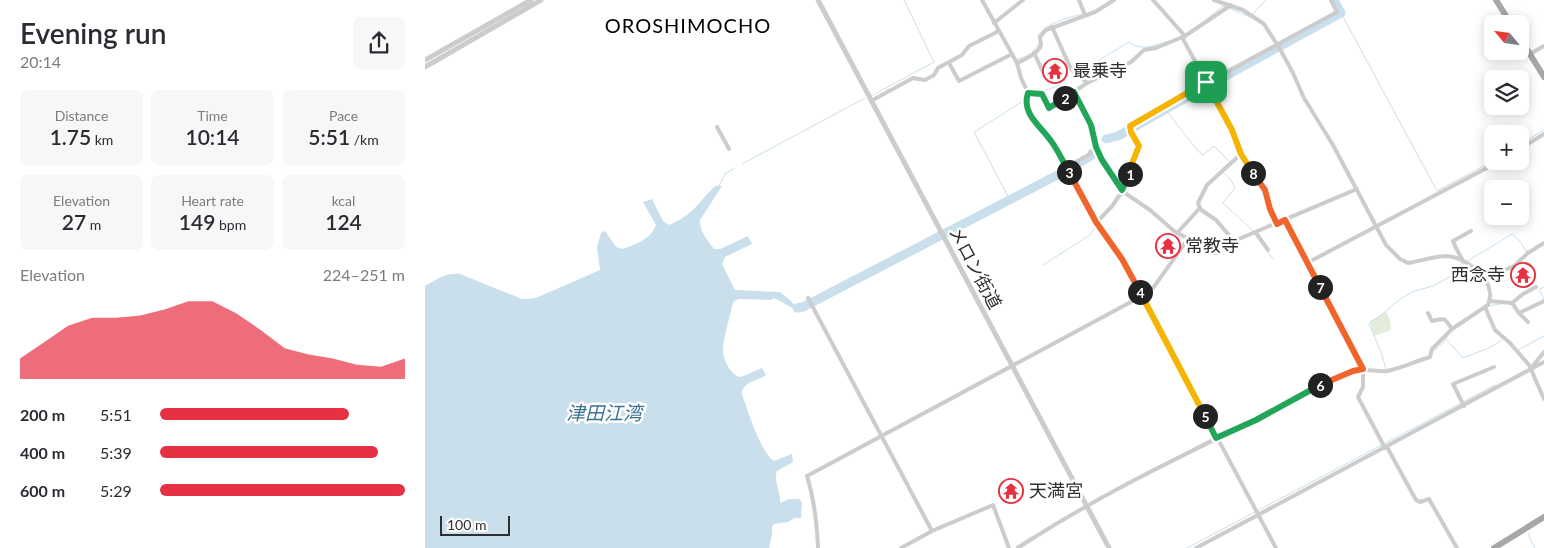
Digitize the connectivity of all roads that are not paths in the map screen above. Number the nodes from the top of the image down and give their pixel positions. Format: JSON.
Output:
{"nodes":[{"id":1,"x":531,"y":0,"type":"edge"},
{"id":2,"x":541,"y":0,"type":"edge"},
{"id":3,"x":818,"y":0,"type":"edge"},
{"id":4,"x":982,"y":0,"type":"edge"},
{"id":5,"x":1023,"y":0,"type":"edge"},
{"id":6,"x":1079,"y":0,"type":"edge"},
{"id":7,"x":1114,"y":0,"type":"edge"},
{"id":8,"x":1153,"y":0,"type":"edge"},
{"id":9,"x":1214,"y":0,"type":"edge"},
{"id":10,"x":1331,"y":0,"type":"edge"},
{"id":11,"x":1496,"y":0,"type":"edge"},
{"id":12,"x":1231,"y":5,"type":"junction"},
{"id":13,"x":1085,"y":15,"type":"junction"},
{"id":14,"x":1505,"y":15,"type":"edge"},
{"id":15,"x":994,"y":23,"type":"junction"},
{"id":16,"x":1052,"y":27,"type":"junction"},
{"id":17,"x":999,"y":31,"type":"junction"},
{"id":18,"x":1183,"y":36,"type":"junction"},
{"id":19,"x":1278,"y":46,"type":"junction"},
{"id":20,"x":1544,"y":46,"type":"edge"},
{"id":21,"x":1034,"y":53,"type":"junction"},
{"id":22,"x":1012,"y":54,"type":"junction"},
{"id":23,"x":1530,"y":54,"type":"joint"},
{"id":24,"x":425,"y":60,"type":"edge"},
{"id":25,"x":949,"y":63,"type":"junction"},
{"id":26,"x":1017,"y":63,"type":"junction"},
{"id":27,"x":425,"y":66,"type":"edge"},
{"id":28,"x":1044,"y":74,"type":"dead end"},
{"id":29,"x":1544,"y":77,"type":"edge"},
{"id":30,"x":1087,"y":83,"type":"junction"},
{"id":31,"x":1207,"y":84,"type":"junction"},
{"id":32,"x":1074,"y":92,"type":"junction"},
{"id":33,"x":1028,"y":93,"type":"junction"},
{"id":34,"x":871,"y":101,"type":"junction"},
{"id":35,"x":717,"y":127,"type":"dead end"},
{"id":36,"x":1544,"y":134,"type":"edge"},
{"id":37,"x":1529,"y":143,"type":"edge"},
{"id":38,"x":1096,"y":147,"type":"junction"},
{"id":39,"x":729,"y":149,"type":"dead end"},
{"id":40,"x":1241,"y":154,"type":"junction"},
{"id":41,"x":1067,"y":169,"type":"junction"},
{"id":42,"x":1484,"y":169,"type":"edge"},
{"id":43,"x":1357,"y":189,"type":"junction"},
{"id":44,"x":1122,"y":190,"type":"junction"},
{"id":45,"x":1200,"y":208,"type":"junction"},
{"id":46,"x":1285,"y":220,"type":"junction"},
{"id":47,"x":1096,"y":222,"type":"junction"},
{"id":48,"x":1277,"y":224,"type":"junction"},
{"id":49,"x":1376,"y":226,"type":"junction"},
{"id":50,"x":1471,"y":231,"type":"dead end"},
{"id":51,"x":1177,"y":233,"type":"junction"},
{"id":52,"x":1256,"y":233,"type":"junction"},
{"id":53,"x":1188,"y":239,"type":"junction"},
{"id":54,"x":1234,"y":241,"type":"junction"},
{"id":55,"x":1544,"y":243,"type":"edge"},
{"id":56,"x":1268,"y":250,"type":"dead end"},
{"id":57,"x":1464,"y":262,"type":"junction"},
{"id":58,"x":1307,"y":263,"type":"junction"},
{"id":59,"x":1484,"y":279,"type":"junction"},
{"id":60,"x":1537,"y":287,"type":"dead end"},
{"id":61,"x":1142,"y":296,"type":"junction"},
{"id":62,"x":808,"y":298,"type":"dead end"},
{"id":63,"x":1489,"y":301,"type":"junction"},
{"id":64,"x":1544,"y":301,"type":"edge"},
{"id":65,"x":1512,"y":303,"type":"junction"},
{"id":66,"x":1485,"y":307,"type":"junction"},
{"id":67,"x":1428,"y":313,"type":"dead end"},
{"id":68,"x":1519,"y":313,"type":"junction"},
{"id":69,"x":1528,"y":322,"type":"dead end"},
{"id":70,"x":1452,"y":329,"type":"junction"},
{"id":71,"x":1544,"y":352,"type":"edge"},
{"id":72,"x":1544,"y":362,"type":"edge"},
{"id":73,"x":1012,"y":366,"type":"junction"},
{"id":74,"x":1494,"y":367,"type":"dead end"},
{"id":75,"x":1363,"y":369,"type":"junction"},
{"id":76,"x":1531,"y":369,"type":"junction"},
{"id":77,"x":1544,"y":399,"type":"edge"},
{"id":78,"x":1463,"y":404,"type":"junction"},
{"id":79,"x":881,"y":435,"type":"junction"},
{"id":80,"x":1216,"y":438,"type":"junction"},
{"id":81,"x":1385,"y":446,"type":"junction"},
{"id":82,"x":1087,"y":507,"type":"junction"},
{"id":83,"x":1257,"y":513,"type":"junction"},
{"id":84,"x":1544,"y":517,"type":"edge"},
{"id":85,"x":932,"y":531,"type":"junction"},
{"id":86,"x":1505,"y":545,"type":"edge"},
{"id":87,"x":818,"y":548,"type":"edge"},
{"id":88,"x":901,"y":548,"type":"edge"},
{"id":89,"x":1009,"y":548,"type":"edge"},
{"id":90,"x":1018,"y":548,"type":"edge"},
{"id":91,"x":1109,"y":548,"type":"edge"},
{"id":92,"x":1196,"y":548,"type":"edge"},
{"id":93,"x":1276,"y":548,"type":"edge"},
{"id":94,"x":1457,"y":548,"type":"edge"},
{"id":95,"x":1494,"y":548,"type":"edge"}],
"edges":[{"from":1,"to":24,"type":"street"},
{"from":2,"to":27,"type":"street"},
{"from":3,"to":34,"type":"street","name":"メロン街道"},
{"from":4,"to":15,"type":"street"},
{"from":5,"to":15,"type":"street"},
{"from":6,"to":13,"type":"street"},
{"from":7,"to":13,"type":"street"},
{"from":8,"to":18,"type":"street"},
{"from":9,"to":12,"type":"street"},
{"from":10,"to":19,"type":"street"},
{"from":11,"to":14,"type":"main road"},
{"from":12,"to":18,"type":"street"},
{"from":12,"to":19,"type":"street"},
{"from":13,"to":16,"type":"street"},
{"from":15,"to":17,"type":"street"},
{"from":16,"to":21,"type":"street"},
{"from":16,"to":30,"type":"street"},
{"from":17,"to":22,"type":"street"},
{"from":17,"to":25,"type":"street"},
{"from":18,"to":30,"type":"street"},
{"from":18,"to":31,"type":"street"},
{"from":19,"to":31,"type":"street"},
{"from":19,"to":43,"type":"street"},
{"from":20,"to":23,"type":"street"},
{"from":21,"to":26,"type":"street"},
{"from":21,"to":28,"type":"street"},
{"from":22,"to":25,"type":"street"},
{"from":22,"to":26,"type":"street"},
{"from":23,"to":29,"type":"main road"},
{"from":25,"to":34,"type":"street"},
{"from":26,"to":33,"type":"street"},
{"from":30,"to":32,"type":"street"},
{"from":31,"to":40,"type":"street"},
{"from":31,"to":44,"type":"street"},
{"from":32,"to":33,"type":"street"},
{"from":32,"to":38,"type":"street"},
{"from":33,"to":41,"type":"street"},
{"from":34,"to":73,"type":"street","name":"メロン街道"},
{"from":35,"to":39,"type":"street"},
{"from":36,"to":37,"type":"street"},
{"from":38,"to":41,"type":"street"},
{"from":38,"to":44,"type":"street"},
{"from":40,"to":45,"type":"street"},
{"from":40,"to":48,"type":"street"},
{"from":41,"to":47,"type":"street"},
{"from":42,"to":49,"type":"street"},
{"from":43,"to":46,"type":"street"},
{"from":43,"to":49,"type":"street"},
{"from":44,"to":47,"type":"street"},
{"from":44,"to":51,"type":"street"},
{"from":45,"to":51,"type":"street"},
{"from":45,"to":54,"type":"street"},
{"from":46,"to":48,"type":"street"},
{"from":46,"to":58,"type":"street"},
{"from":47,"to":61,"type":"street"},
{"from":48,"to":52,"type":"street"},
{"from":49,"to":57,"type":"street"},
{"from":49,"to":58,"type":"street"},
{"from":50,"to":57,"type":"street"},
{"from":51,"to":53,"type":"street"},
{"from":52,"to":54,"type":"street"},
{"from":52,"to":56,"type":"street"},
{"from":53,"to":54,"type":"street"},
{"from":53,"to":61,"type":"street"},
{"from":55,"to":59,"type":"street"},
{"from":57,"to":59,"type":"street"},
{"from":58,"to":75,"type":"street"},
{"from":59,"to":63,"type":"street"},
{"from":60,"to":65,"type":"street"},
{"from":61,"to":73,"type":"street"},
{"from":61,"to":80,"type":"street"},
{"from":62,"to":79,"type":"street"},
{"from":63,"to":65,"type":"street"},
{"from":63,"to":66,"type":"street"},
{"from":64,"to":68,"type":"street"},
{"from":65,"to":68,"type":"street"},
{"from":66,"to":70,"type":"street"},
{"from":66,"to":76,"type":"street"},
{"from":67,"to":70,"type":"street"},
{"from":68,"to":69,"type":"street"},
{"from":70,"to":75,"type":"street"},
{"from":71,"to":76,"type":"street"},
{"from":72,"to":76,"type":"street"},
{"from":73,"to":79,"type":"street"},
{"from":73,"to":82,"type":"street","name":"メロン街道"},
{"from":74,"to":78,"type":"street"},
{"from":75,"to":80,"type":"street"},
{"from":75,"to":81,"type":"street"},
{"from":76,"to":77,"type":"street"},
{"from":76,"to":78,"type":"street"},
{"from":78,"to":81,"type":"street"},
{"from":79,"to":85,"type":"street"},
{"from":79,"to":87,"type":"street"},
{"from":80,"to":82,"type":"street"},
{"from":80,"to":83,"type":"street"},
{"from":81,"to":83,"type":"street"},
{"from":81,"to":94,"type":"street"},
{"from":82,"to":90,"type":"street"},
{"from":82,"to":91,"type":"street","name":"メロン街道"},
{"from":83,"to":92,"type":"street"},
{"from":83,"to":93,"type":"street"},
{"from":84,"to":86,"type":"main road"},
{"from":85,"to":88,"type":"street"},
{"from":85,"to":89,"type":"street"},
{"from":86,"to":95,"type":"main road"}]}
